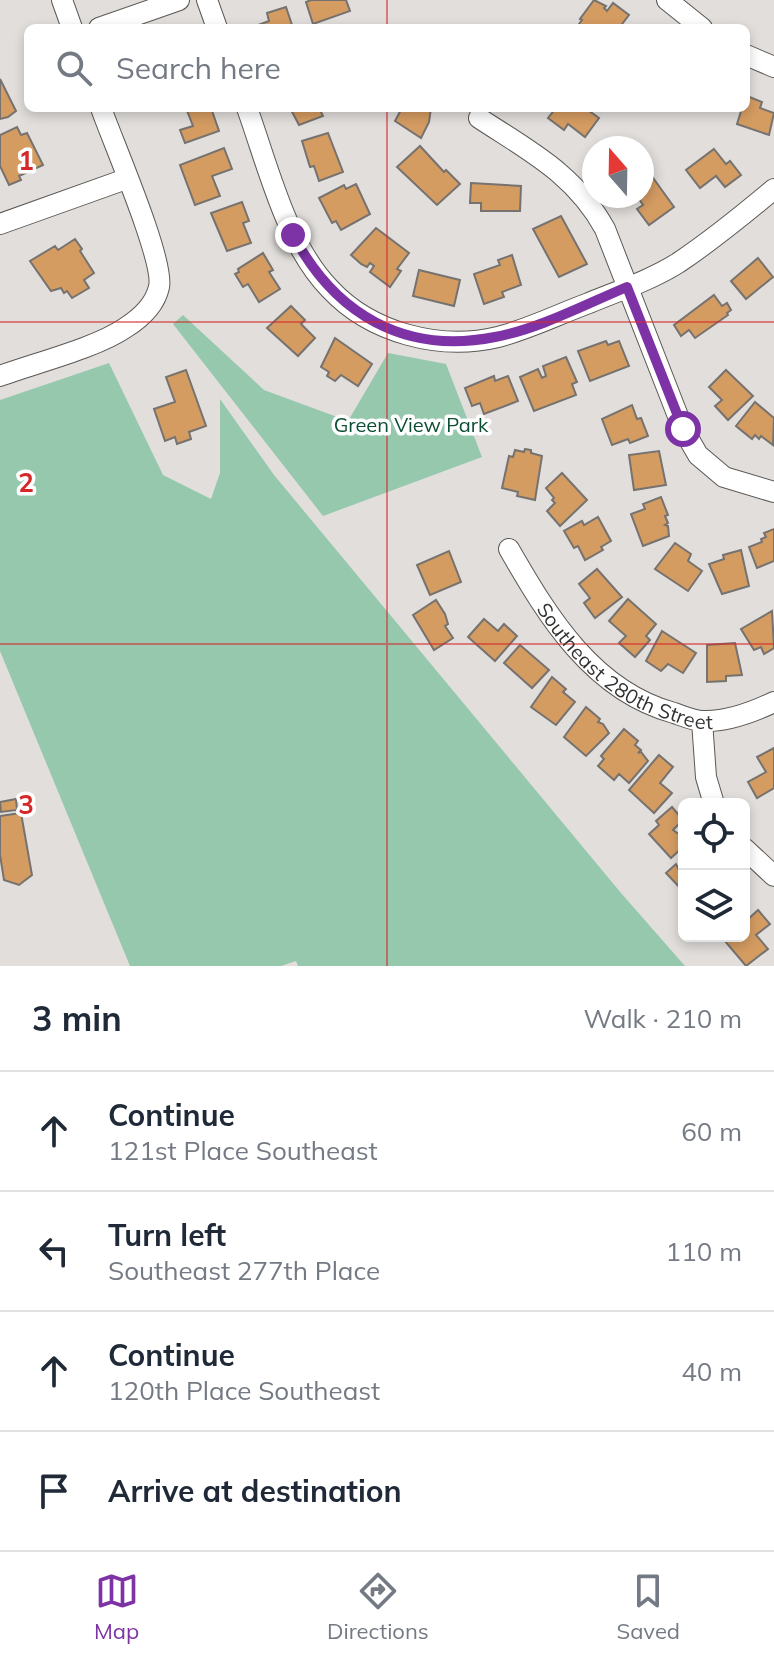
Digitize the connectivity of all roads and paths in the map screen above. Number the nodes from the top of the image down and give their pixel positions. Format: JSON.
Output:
{"nodes":[{"id":1,"x":62,"y":0,"type":"edge"},
{"id":2,"x":179,"y":0,"type":"edge"},
{"id":3,"x":207,"y":0,"type":"edge"},
{"id":4,"x":667,"y":0,"type":"edge"},
{"id":5,"x":71,"y":24,"type":"edge"},
{"id":6,"x":110,"y":24,"type":"edge"},
{"id":7,"x":216,"y":24,"type":"edge"},
{"id":8,"x":697,"y":24,"type":"edge"},
{"id":9,"x":750,"y":57,"type":"edge"},
{"id":10,"x":774,"y":67,"type":"edge"},
{"id":11,"x":102,"y":112,"type":"edge"},
{"id":12,"x":248,"y":112,"type":"edge"},
{"id":13,"x":479,"y":118,"type":"dead end"},
{"id":14,"x":126,"y":179,"type":"junction"},
{"id":15,"x":774,"y":189,"type":"edge"},
{"id":16,"x":0,"y":224,"type":"edge"},
{"id":17,"x":627,"y":287,"type":"junction"},
{"id":18,"x":0,"y":376,"type":"edge"},
{"id":19,"x":774,"y":492,"type":"edge"},
{"id":20,"x":509,"y":549,"type":"dead end"},
{"id":21,"x":774,"y":702,"type":"edge"},
{"id":22,"x":702,"y":721,"type":"junction"},
{"id":23,"x":712,"y":798,"type":"edge"},
{"id":24,"x":750,"y":854,"type":"edge"},
{"id":25,"x":774,"y":876,"type":"edge"}],
"edges":[{"from":1,"to":5,"type":"street"},
{"from":2,"to":6,"type":"street"},
{"from":3,"to":7,"type":"street"},
{"from":4,"to":8,"type":"street"},
{"from":9,"to":10,"type":"street"},
{"from":11,"to":14,"type":"street"},
{"from":12,"to":17,"type":"street"},
{"from":13,"to":17,"type":"street"},
{"from":14,"to":16,"type":"street"},
{"from":14,"to":18,"type":"street"},
{"from":15,"to":17,"type":"street"},
{"from":17,"to":19,"type":"street"},
{"from":20,"to":22,"type":"street","name":"Southeast 280th Street"},
{"from":21,"to":22,"type":"street","name":"Southeast 280th Street"},
{"from":22,"to":23,"type":"street"},
{"from":24,"to":25,"type":"street"}]}
